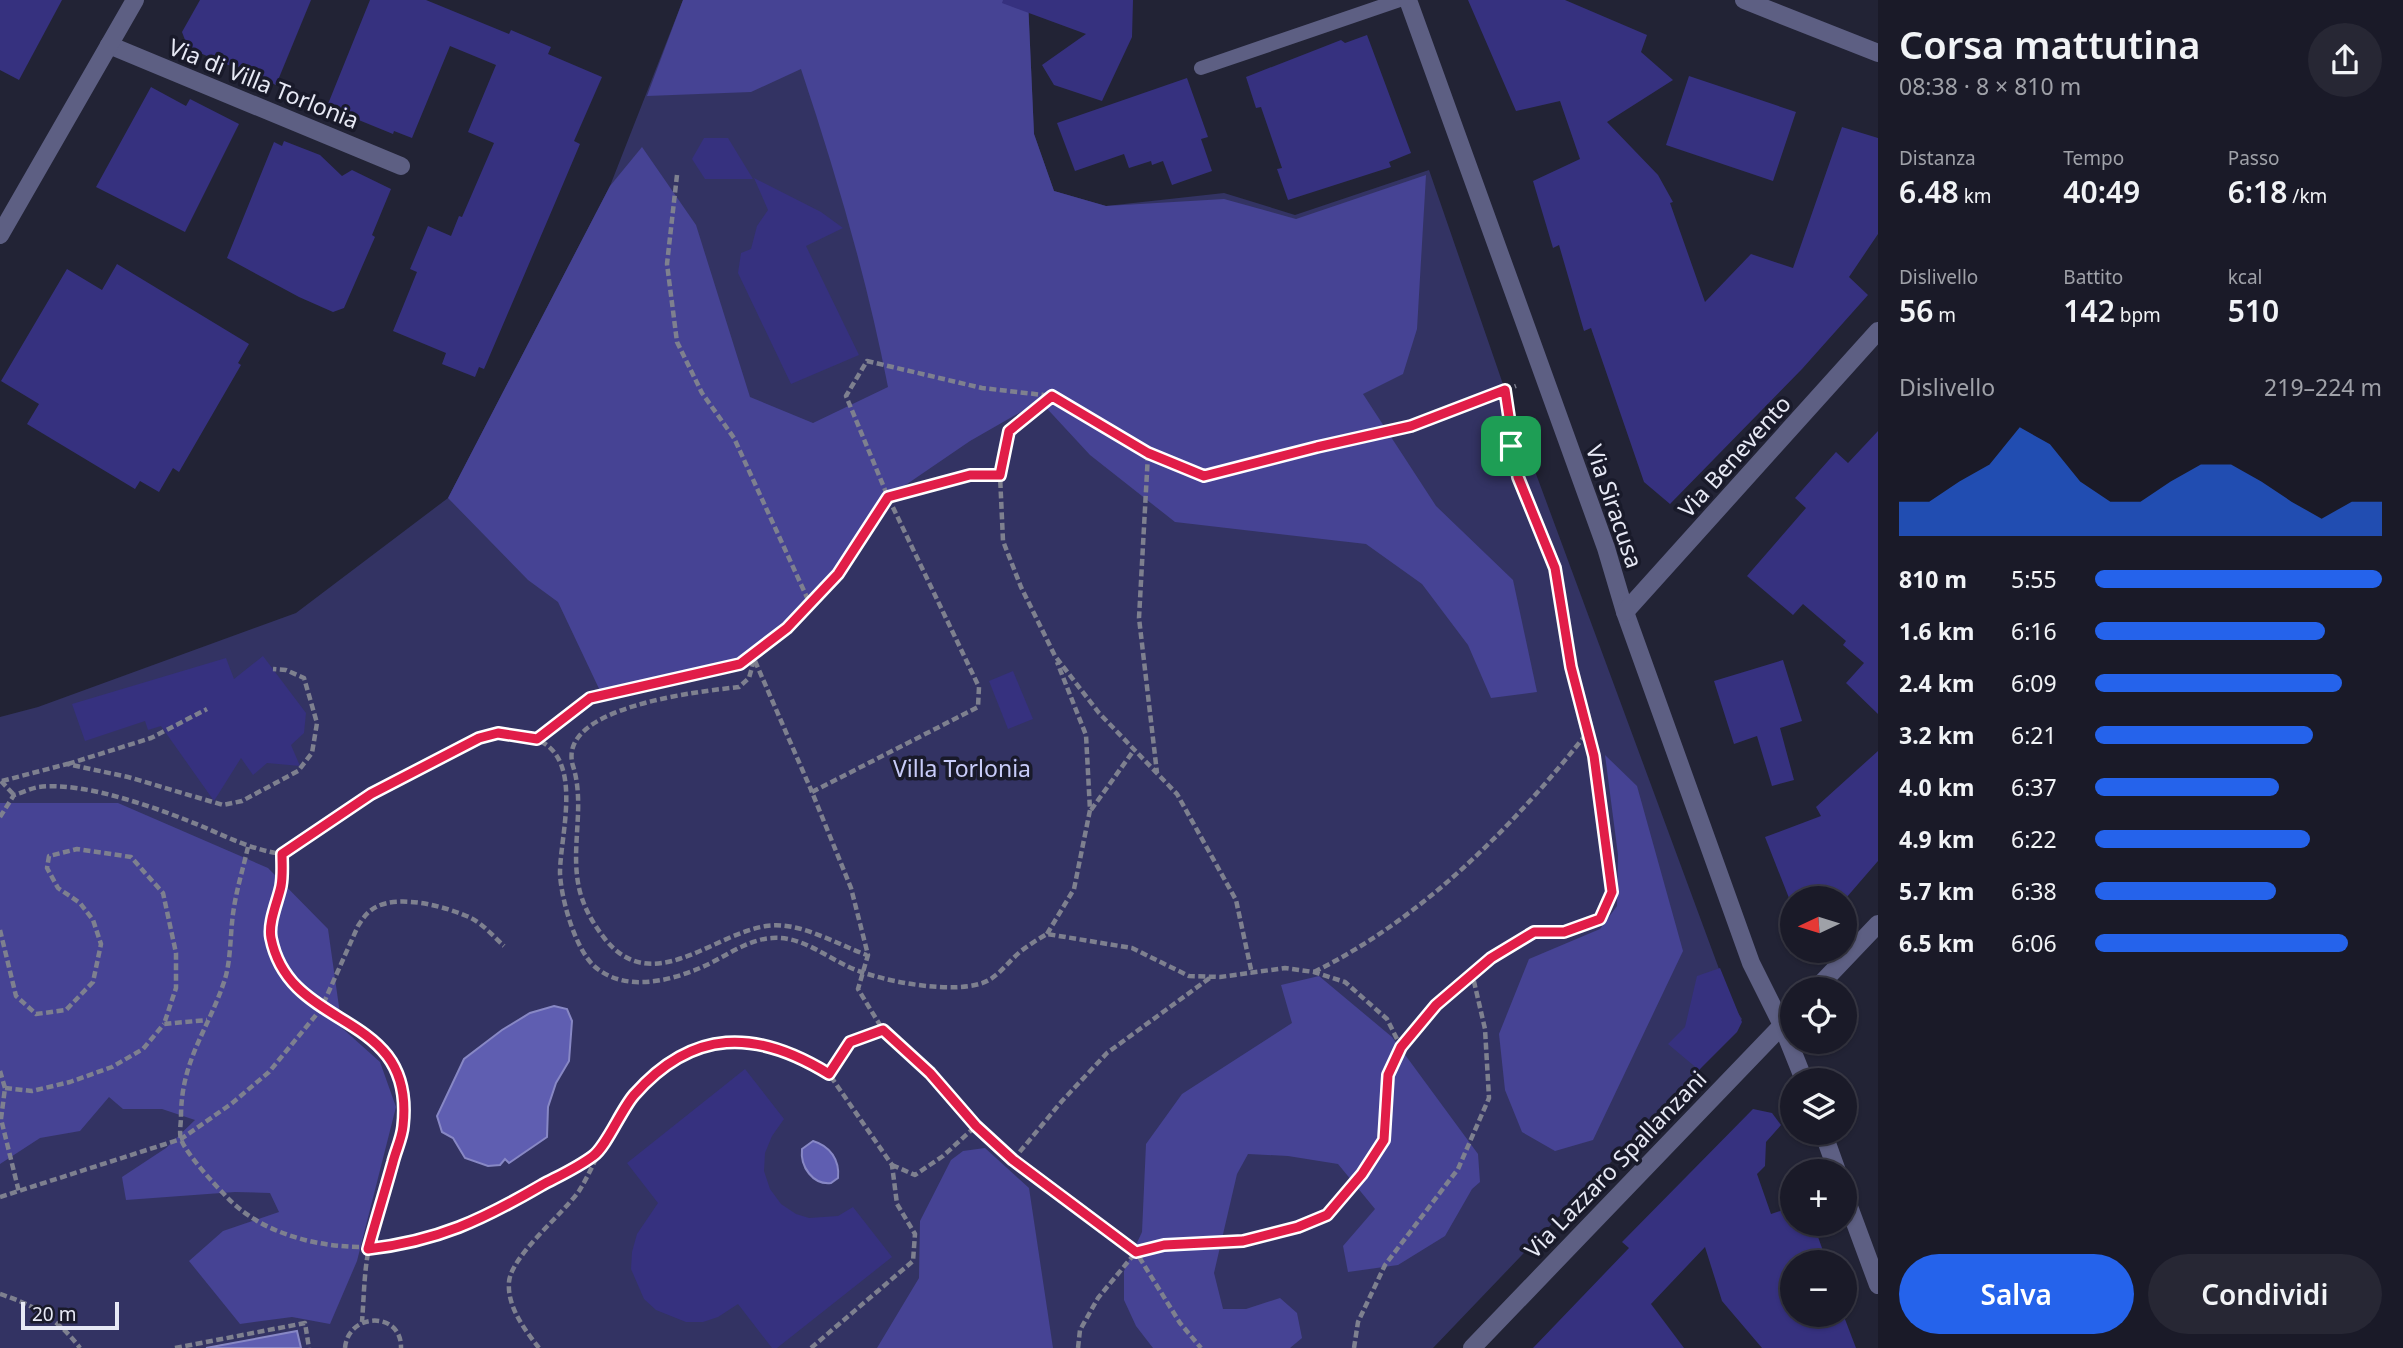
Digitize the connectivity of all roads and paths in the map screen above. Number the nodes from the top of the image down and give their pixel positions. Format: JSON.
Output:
{"nodes":[{"id":1,"x":135,"y":0,"type":"edge"},
{"id":2,"x":1400,"y":0,"type":"edge"},
{"id":3,"x":1408,"y":0,"type":"edge"},
{"id":4,"x":1744,"y":0,"type":"edge"},
{"id":5,"x":109,"y":45,"type":"junction"},
{"id":6,"x":1878,"y":53,"type":"edge"},
{"id":7,"x":1202,"y":68,"type":"dead end"},
{"id":8,"x":401,"y":166,"type":"dead end"},
{"id":9,"x":677,"y":175,"type":"dead end"},
{"id":10,"x":0,"y":235,"type":"edge"},
{"id":11,"x":1878,"y":331,"type":"edge"},
{"id":12,"x":1516,"y":386,"type":"dead end"},
{"id":13,"x":1505,"y":390,"type":"junction"},
{"id":14,"x":1052,"y":396,"type":"junction"},
{"id":15,"x":1148,"y":453,"type":"junction"},
{"id":16,"x":1000,"y":475,"type":"junction"},
{"id":17,"x":888,"y":497,"type":"junction"},
{"id":18,"x":810,"y":604,"type":"junction"},
{"id":19,"x":1625,"y":612,"type":"junction"},
{"id":20,"x":1055,"y":656,"type":"junction"},
{"id":21,"x":753,"y":658,"type":"junction"},
{"id":22,"x":273,"y":669,"type":"dead end"},
{"id":23,"x":207,"y":709,"type":"dead end"},
{"id":24,"x":1588,"y":732,"type":"junction"},
{"id":25,"x":537,"y":739,"type":"junction"},
{"id":26,"x":1134,"y":750,"type":"junction"},
{"id":27,"x":67,"y":764,"type":"junction"},
{"id":28,"x":1157,"y":773,"type":"junction"},
{"id":29,"x":1,"y":781,"type":"edge"},
{"id":30,"x":812,"y":792,"type":"junction"},
{"id":31,"x":14,"y":795,"type":"junction"},
{"id":32,"x":1090,"y":810,"type":"junction"},
{"id":33,"x":0,"y":817,"type":"edge"},
{"id":34,"x":248,"y":847,"type":"junction"},
{"id":35,"x":282,"y":854,"type":"junction"},
{"id":36,"x":1878,"y":924,"type":"edge"},
{"id":37,"x":0,"y":930,"type":"edge"},
{"id":38,"x":1047,"y":934,"type":"junction"},
{"id":39,"x":504,"y":946,"type":"dead end"},
{"id":40,"x":868,"y":955,"type":"junction"},
{"id":41,"x":1314,"y":972,"type":"junction"},
{"id":42,"x":864,"y":973,"type":"junction"},
{"id":43,"x":1472,"y":973,"type":"junction"},
{"id":44,"x":1252,"y":974,"type":"junction"},
{"id":45,"x":1211,"y":977,"type":"junction"},
{"id":46,"x":1827,"y":977,"type":"edge"},
{"id":47,"x":321,"y":1009,"type":"junction"},
{"id":48,"x":1780,"y":1009,"type":"edge"},
{"id":49,"x":208,"y":1019,"type":"junction"},
{"id":50,"x":164,"y":1024,"type":"junction"},
{"id":51,"x":1780,"y":1027,"type":"edge"},
{"id":52,"x":883,"y":1030,"type":"junction"},
{"id":53,"x":1401,"y":1047,"type":"junction"},
{"id":54,"x":0,"y":1071,"type":"edge"},
{"id":55,"x":829,"y":1074,"type":"junction"},
{"id":56,"x":5,"y":1088,"type":"junction"},
{"id":57,"x":0,"y":1118,"type":"edge"},
{"id":58,"x":976,"y":1126,"type":"junction"},
{"id":59,"x":181,"y":1139,"type":"junction"},
{"id":60,"x":596,"y":1155,"type":"junction"},
{"id":61,"x":1013,"y":1160,"type":"junction"},
{"id":62,"x":892,"y":1165,"type":"junction"},
{"id":63,"x":19,"y":1192,"type":"junction"},
{"id":64,"x":0,"y":1197,"type":"edge"},
{"id":65,"x":1857,"y":1228,"type":"edge"},
{"id":66,"x":368,"y":1249,"type":"junction"},
{"id":67,"x":1136,"y":1252,"type":"junction"},
{"id":68,"x":1878,"y":1285,"type":"edge"},
{"id":69,"x":0,"y":1294,"type":"edge"},
{"id":70,"x":362,"y":1322,"type":"junction"},
{"id":71,"x":80,"y":1348,"type":"edge"},
{"id":72,"x":175,"y":1348,"type":"edge"},
{"id":73,"x":309,"y":1348,"type":"edge"},
{"id":74,"x":345,"y":1348,"type":"edge"},
{"id":75,"x":401,"y":1348,"type":"edge"},
{"id":76,"x":539,"y":1348,"type":"edge"},
{"id":77,"x":810,"y":1348,"type":"edge"},
{"id":78,"x":1078,"y":1348,"type":"edge"},
{"id":79,"x":1201,"y":1348,"type":"edge"},
{"id":80,"x":1354,"y":1348,"type":"edge"},
{"id":81,"x":1472,"y":1348,"type":"edge"}],
"edges":[{"from":1,"to":5,"type":"street"},
{"from":2,"to":7,"type":"lane"},
{"from":3,"to":19,"type":"street","name":"Via Siracusa"},
{"from":4,"to":6,"type":"street"},
{"from":5,"to":8,"type":"street","name":"Via di Villa Torlonia"},
{"from":5,"to":10,"type":"street"},
{"from":9,"to":18,"type":"path"},
{"from":11,"to":19,"type":"street","name":"Via Benevento"},
{"from":12,"to":13,"type":"path"},
{"from":13,"to":15,"type":"path"},
{"from":13,"to":24,"type":"path"},
{"from":14,"to":15,"type":"path"},
{"from":14,"to":16,"type":"path"},
{"from":14,"to":17,"type":"path"},
{"from":15,"to":28,"type":"path"},
{"from":16,"to":17,"type":"path"},
{"from":16,"to":20,"type":"path"},
{"from":17,"to":18,"type":"path"},
{"from":17,"to":30,"type":"path"},
{"from":18,"to":21,"type":"path"},
{"from":19,"to":48,"type":"street","name":"Via Siracusa"},
{"from":20,"to":26,"type":"path"},
{"from":20,"to":32,"type":"path"},
{"from":21,"to":25,"type":"path"},
{"from":21,"to":30,"type":"path"},
{"from":21,"to":40,"type":"path"},
{"from":22,"to":27,"type":"path"},
{"from":23,"to":27,"type":"path"},
{"from":24,"to":41,"type":"path"},
{"from":24,"to":43,"type":"path"},
{"from":25,"to":35,"type":"path"},
{"from":25,"to":42,"type":"path"},
{"from":26,"to":28,"type":"path"},
{"from":26,"to":32,"type":"path"},
{"from":27,"to":29,"type":"path"},
{"from":28,"to":44,"type":"path"},
{"from":29,"to":31,"type":"path"},
{"from":30,"to":40,"type":"path"},
{"from":31,"to":33,"type":"path"},
{"from":31,"to":34,"type":"path"},
{"from":32,"to":38,"type":"path"},
{"from":34,"to":35,"type":"path"},
{"from":34,"to":49,"type":"path"},
{"from":35,"to":47,"type":"path"},
{"from":36,"to":46,"type":"street"},
{"from":37,"to":50,"type":"path"},
{"from":38,"to":42,"type":"path"},
{"from":38,"to":45,"type":"path"},
{"from":39,"to":47,"type":"path"},
{"from":40,"to":42,"type":"path"},
{"from":41,"to":44,"type":"path"},
{"from":41,"to":53,"type":"path"},
{"from":42,"to":52,"type":"path"},
{"from":43,"to":53,"type":"path"},
{"from":43,"to":80,"type":"path"},
{"from":44,"to":45,"type":"path"},
{"from":45,"to":61,"type":"path"},
{"from":47,"to":59,"type":"path"},
{"from":47,"to":66,"type":"path"},
{"from":49,"to":50,"type":"path"},
{"from":49,"to":59,"type":"path"},
{"from":50,"to":56,"type":"path"},
{"from":51,"to":81,"type":"street","name":"Via Lazzaro Spallanzani"},
{"from":52,"to":55,"type":"path"},
{"from":52,"to":58,"type":"path"},
{"from":53,"to":67,"type":"path"},
{"from":54,"to":56,"type":"path"},
{"from":55,"to":60,"type":"path"},
{"from":55,"to":62,"type":"path"},
{"from":56,"to":57,"type":"path"},
{"from":57,"to":63,"type":"path"},
{"from":58,"to":61,"type":"path"},
{"from":58,"to":62,"type":"path"},
{"from":59,"to":63,"type":"path"},
{"from":59,"to":66,"type":"path"},
{"from":60,"to":66,"type":"path"},
{"from":60,"to":76,"type":"path"},
{"from":61,"to":67,"type":"path"},
{"from":62,"to":77,"type":"path"},
{"from":63,"to":64,"type":"path"},
{"from":65,"to":68,"type":"street"},
{"from":66,"to":70,"type":"path"},
{"from":67,"to":78,"type":"path"},
{"from":67,"to":79,"type":"path"},
{"from":69,"to":71,"type":"path"},
{"from":70,"to":74,"type":"path"},
{"from":70,"to":75,"type":"path"},
{"from":72,"to":73,"type":"path"}]}
